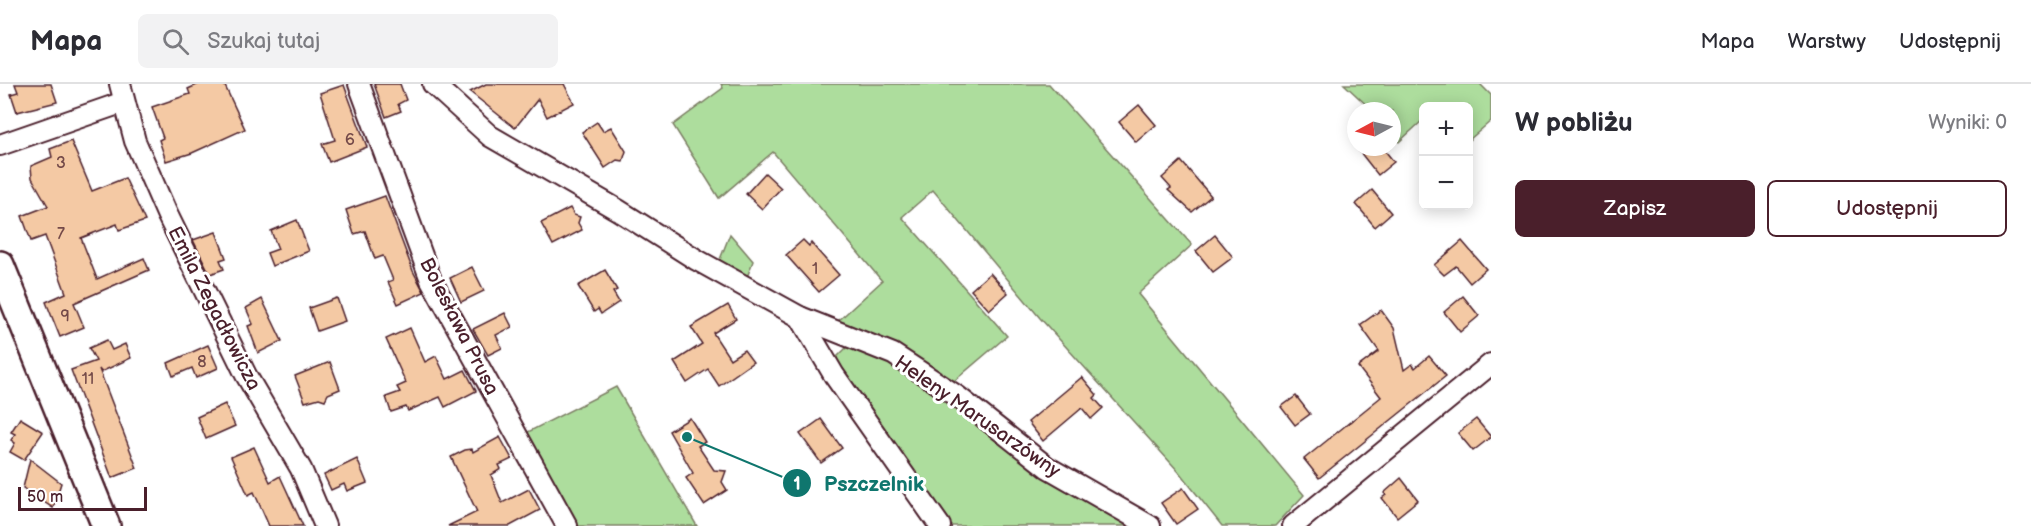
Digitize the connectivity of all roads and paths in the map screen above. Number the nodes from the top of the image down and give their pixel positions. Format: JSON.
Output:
{"nodes":[{"id":1,"x":359,"y":84,"type":"edge"},
{"id":2,"x":434,"y":84,"type":"edge"},
{"id":3,"x":122,"y":93,"type":"edge"},
{"id":4,"x":0,"y":145,"type":"edge"},
{"id":5,"x":0,"y":265,"type":"edge"},
{"id":6,"x":800,"y":317,"type":"junction"},
{"id":7,"x":1491,"y":364,"type":"edge"},
{"id":8,"x":106,"y":526,"type":"edge"},
{"id":9,"x":325,"y":526,"type":"edge"},
{"id":10,"x":567,"y":526,"type":"edge"},
{"id":11,"x":940,"y":526,"type":"edge"},
{"id":12,"x":1150,"y":526,"type":"edge"},
{"id":13,"x":1293,"y":526,"type":"edge"}],
"edges":[{"from":1,"to":10,"type":"street","name":"Bolesława Prusa"},
{"from":2,"to":6,"type":"street","name":"Heleny Marusarzówny"},
{"from":3,"to":4,"type":"street"},
{"from":3,"to":9,"type":"street","name":"Emila Zegadłowicza"},
{"from":5,"to":8,"type":"street"},
{"from":6,"to":11,"type":"street"},
{"from":6,"to":12,"type":"street","name":"Heleny Marusarzówny"},
{"from":7,"to":13,"type":"street"}]}
